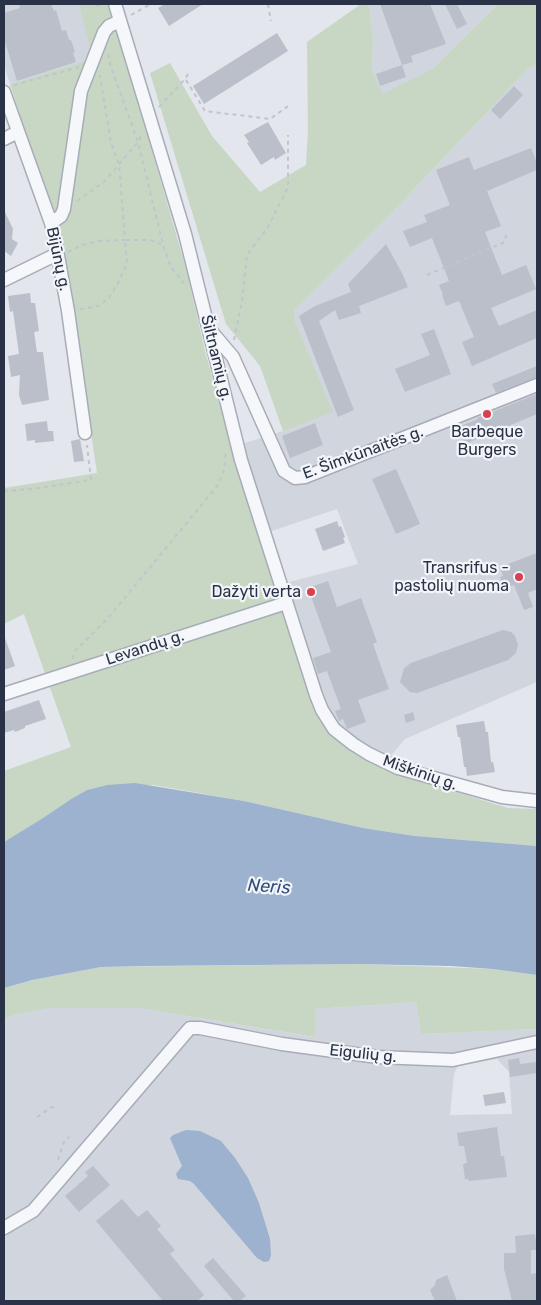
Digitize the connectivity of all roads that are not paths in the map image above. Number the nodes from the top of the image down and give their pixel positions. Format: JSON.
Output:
{"nodes":[{"id":1,"x":115,"y":4,"type":"edge"},
{"id":2,"x":120,"y":21,"type":"junction"},
{"id":3,"x":7,"y":89,"type":"edge"},
{"id":4,"x":18,"y":132,"type":"junction"},
{"id":5,"x":4,"y":139,"type":"edge"},
{"id":6,"x":51,"y":223,"type":"junction"},
{"id":7,"x":57,"y":254,"type":"junction"},
{"id":8,"x":4,"y":280,"type":"edge"},
{"id":9,"x":209,"y":329,"type":"junction"},
{"id":10,"x":537,"y":384,"type":"edge"},
{"id":11,"x":85,"y":433,"type":"road end"},
{"id":12,"x":286,"y":603,"type":"junction"},
{"id":13,"x":4,"y":694,"type":"edge"},
{"id":14,"x":322,"y":710,"type":"joint"},
{"id":15,"x":537,"y":801,"type":"edge"},
{"id":16,"x":537,"y":1042,"type":"edge"},
{"id":17,"x":4,"y":1228,"type":"edge"}],
"edges":[{"from":1,"to":2,"type":"street","name":"Šiltnamių g."},
{"from":2,"to":6,"type":"street"},
{"from":2,"to":9,"type":"street","name":"Šiltnamių g."},
{"from":3,"to":4,"type":"street","name":"Bijūnų g."},
{"from":4,"to":5,"type":"street"},
{"from":4,"to":6,"type":"street","name":"Bijūnų g."},
{"from":6,"to":7,"type":"street","name":"Bijūnų g."},
{"from":7,"to":8,"type":"street"},
{"from":7,"to":11,"type":"street","name":"Bijūnų g."},
{"from":9,"to":10,"type":"street","name":"E. Šimkūnaitės g."},
{"from":9,"to":12,"type":"street","name":"Šiltnamių g."},
{"from":12,"to":13,"type":"street","name":"Levandų g."},
{"from":12,"to":14,"type":"street","name":"Šiltnamių g."},
{"from":14,"to":15,"type":"street","name":"Miškinių g."},
{"from":16,"to":17,"type":"street","name":"Eigulių g."}]}
